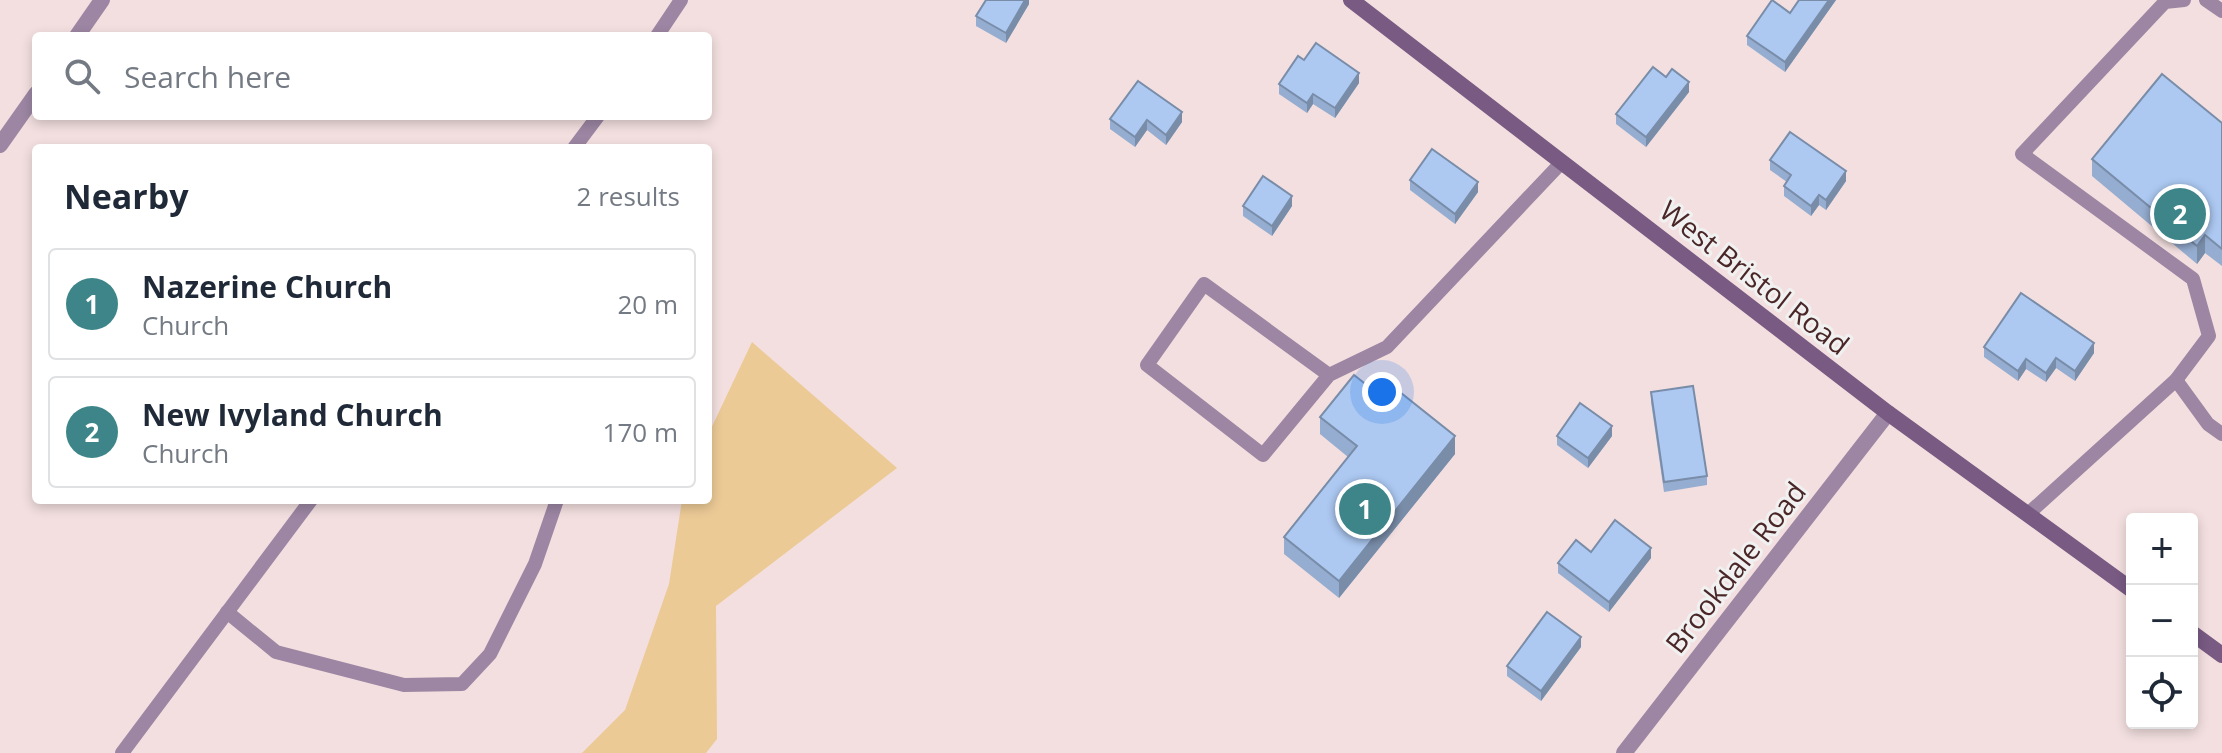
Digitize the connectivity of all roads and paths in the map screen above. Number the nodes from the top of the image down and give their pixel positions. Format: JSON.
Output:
{"nodes":[{"id":1,"x":102,"y":0,"type":"edge"},
{"id":2,"x":681,"y":0,"type":"edge"},
{"id":3,"x":1351,"y":0,"type":"edge"},
{"id":4,"x":2184,"y":0,"type":"edge"},
{"id":5,"x":2206,"y":0,"type":"edge"},
{"id":6,"x":2222,"y":11,"type":"edge"},
{"id":7,"x":80,"y":32,"type":"edge"},
{"id":8,"x":660,"y":32,"type":"edge"},
{"id":9,"x":32,"y":100,"type":"edge"},
{"id":10,"x":595,"y":120,"type":"edge"},
{"id":11,"x":577,"y":144,"type":"edge"},
{"id":12,"x":0,"y":145,"type":"edge"},
{"id":13,"x":1562,"y":162,"type":"junction"},
{"id":14,"x":1329,"y":375,"type":"junction"},
{"id":15,"x":2176,"y":380,"type":"junction"},
{"id":16,"x":1888,"y":413,"type":"junction"},
{"id":17,"x":2222,"y":434,"type":"edge"},
{"id":18,"x":308,"y":504,"type":"edge"},
{"id":19,"x":556,"y":504,"type":"edge"},
{"id":20,"x":2028,"y":514,"type":"junction"},
{"id":21,"x":2126,"y":586,"type":"edge"},
{"id":22,"x":227,"y":612,"type":"junction"},
{"id":23,"x":2198,"y":637,"type":"edge"},
{"id":24,"x":2222,"y":655,"type":"edge"},
{"id":25,"x":122,"y":753,"type":"edge"},
{"id":26,"x":1624,"y":753,"type":"edge"}],
"edges":[{"from":1,"to":7,"type":"street"},
{"from":2,"to":8,"type":"lane"},
{"from":3,"to":13,"type":"main road","name":"West Bristol Road"},
{"from":4,"to":15,"type":"lane"},
{"from":5,"to":6,"type":"lane"},
{"from":9,"to":12,"type":"street"},
{"from":10,"to":11,"type":"lane"},
{"from":13,"to":14,"type":"lane"},
{"from":13,"to":16,"type":"main road","name":"West Bristol Road"},
{"from":14,"to":14,"type":"lane"},
{"from":15,"to":17,"type":"lane"},
{"from":15,"to":20,"type":"lane"},
{"from":16,"to":20,"type":"main road","name":"West Bristol Road"},
{"from":16,"to":26,"type":"street","name":"Brookdale Road"},
{"from":18,"to":22,"type":"lane"},
{"from":19,"to":22,"type":"lane"},
{"from":20,"to":21,"type":"main road","name":"West Bristol Road"},
{"from":22,"to":25,"type":"lane"},
{"from":23,"to":24,"type":"main road"}]}
